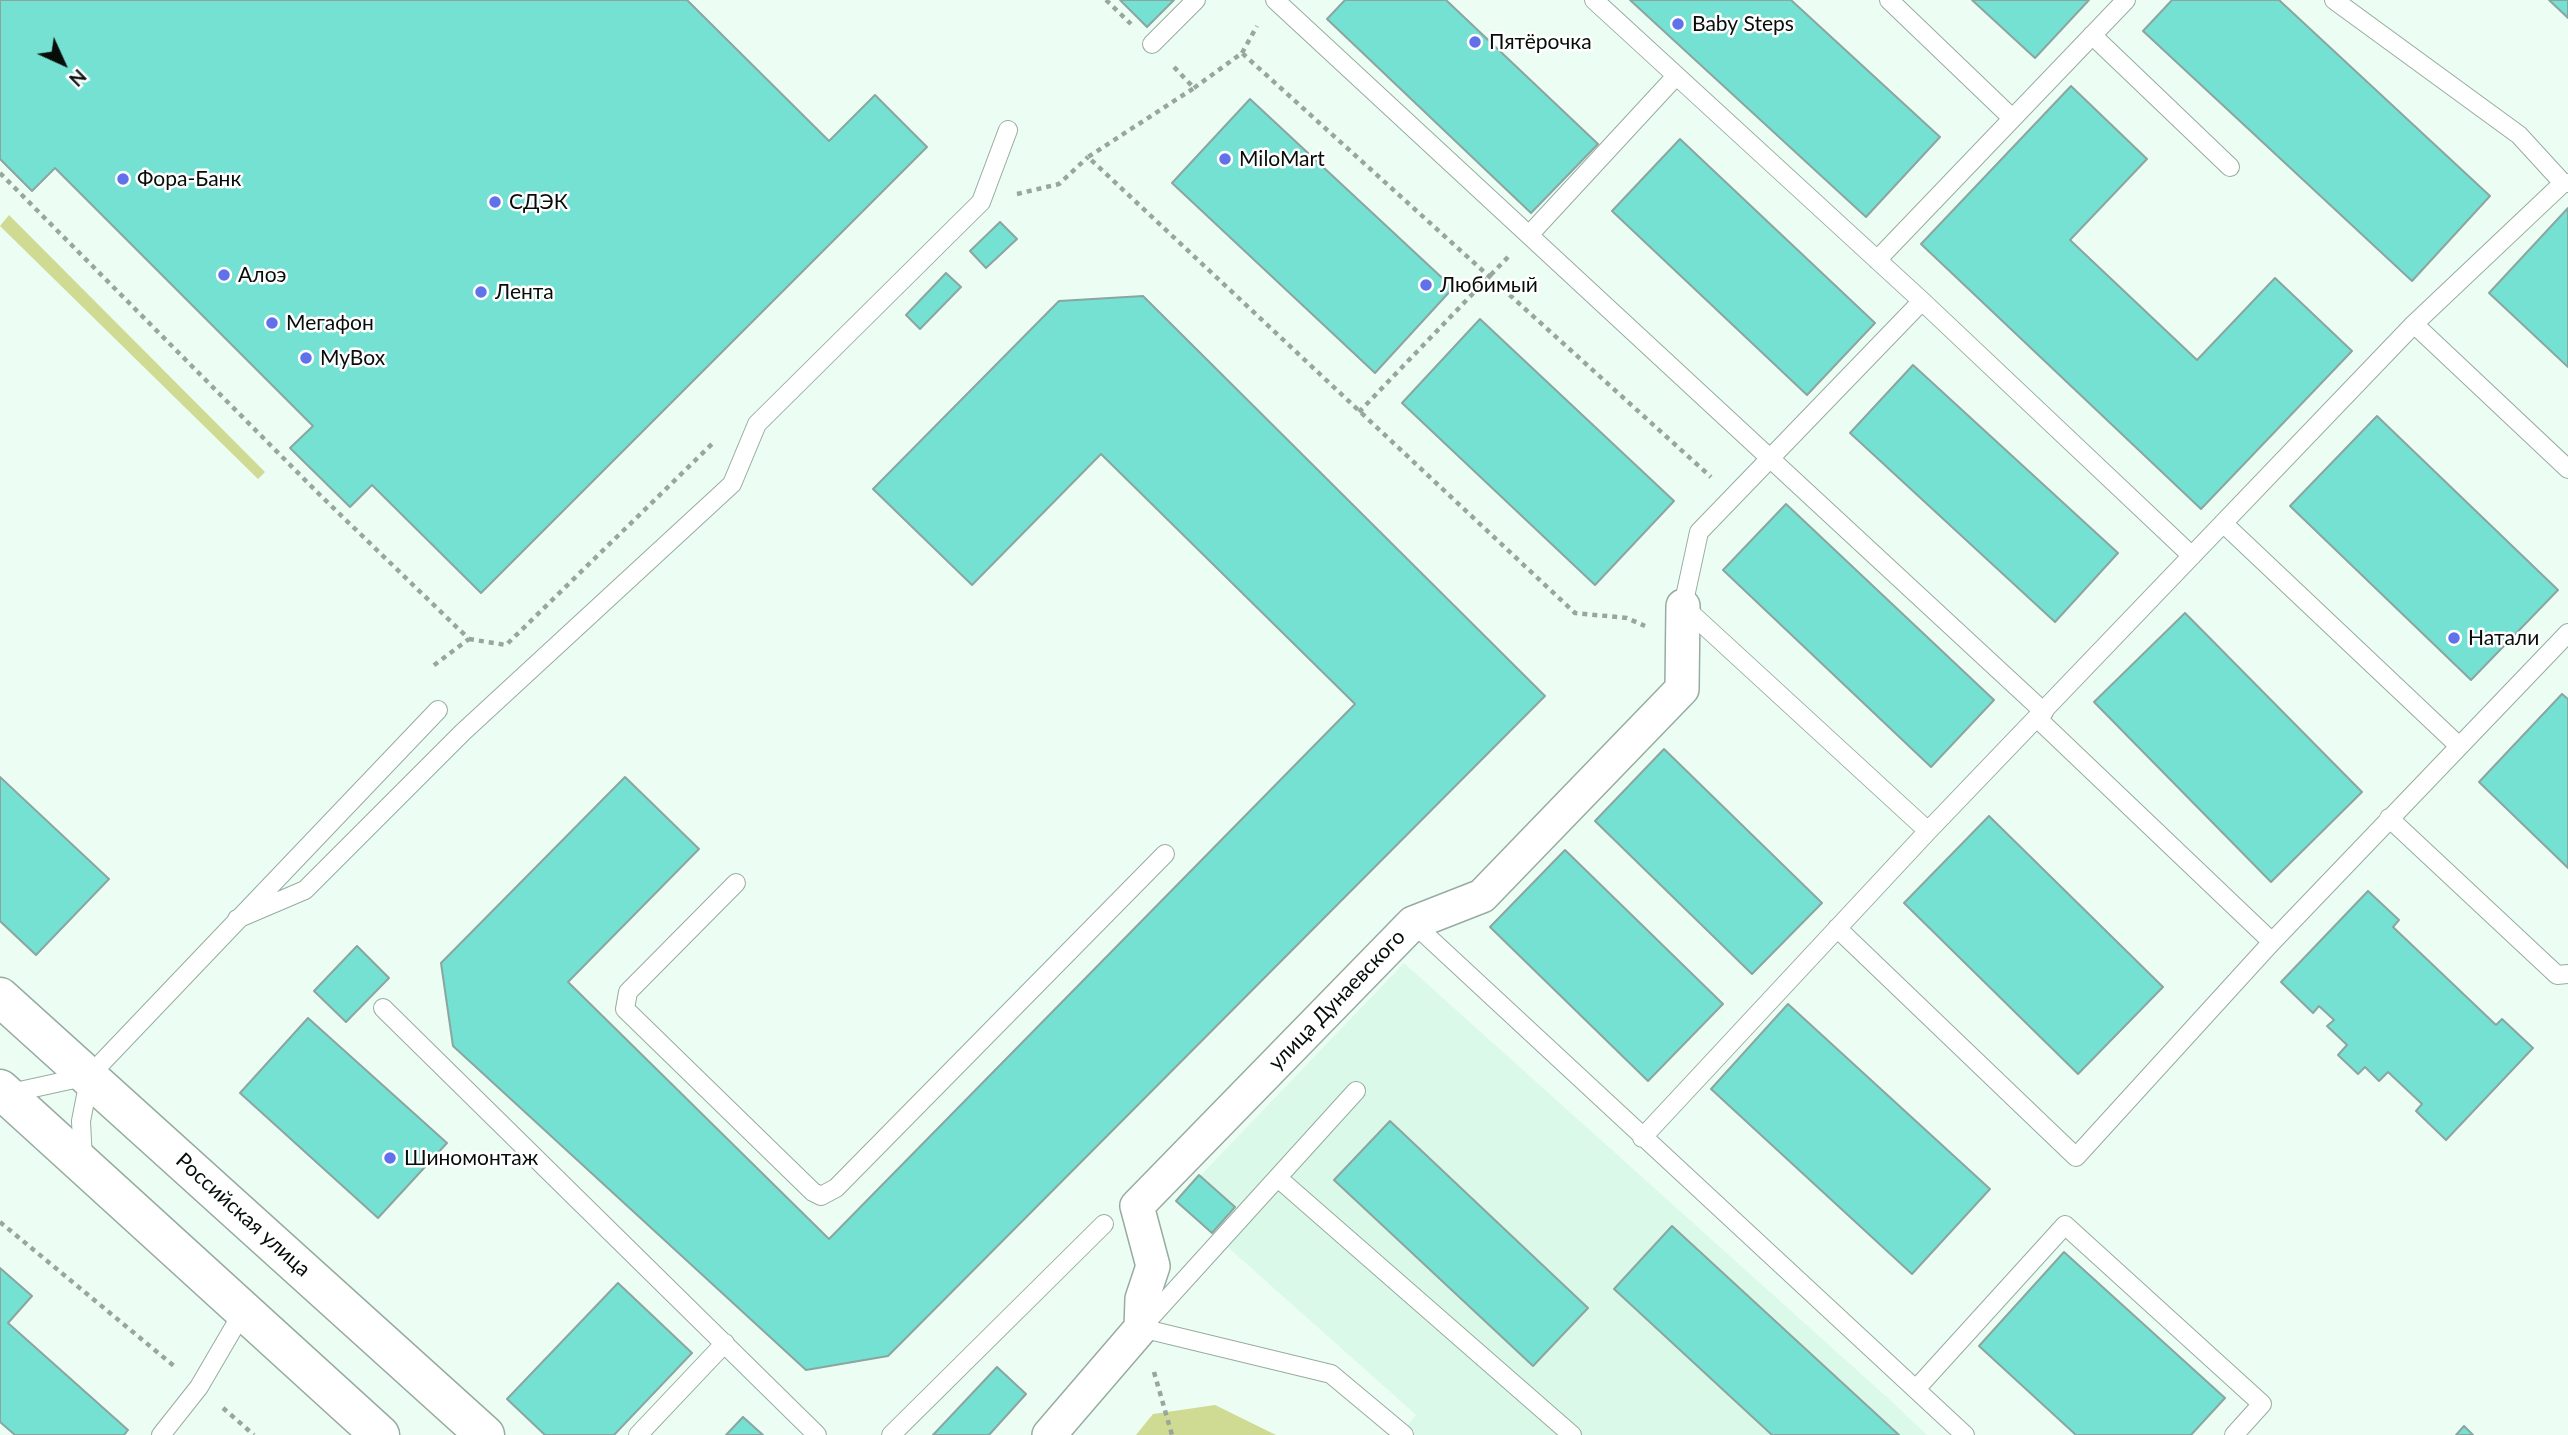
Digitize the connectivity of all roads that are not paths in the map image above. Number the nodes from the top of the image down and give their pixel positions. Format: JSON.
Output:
{"nodes":[{"id":1,"x":1196,"y":0,"type":"edge"},
{"id":2,"x":1275,"y":0,"type":"edge"},
{"id":3,"x":1594,"y":0,"type":"edge"},
{"id":4,"x":1889,"y":0,"type":"edge"},
{"id":5,"x":2126,"y":0,"type":"edge"},
{"id":6,"x":2334,"y":0,"type":"edge"},
{"id":7,"x":2092,"y":35,"type":"junction"},
{"id":8,"x":1152,"y":44,"type":"road end"},
{"id":9,"x":1676,"y":76,"type":"junction"},
{"id":10,"x":2012,"y":118,"type":"junction"},
{"id":11,"x":1008,"y":130,"type":"dead end"},
{"id":12,"x":2230,"y":167,"type":"dead end"},
{"id":13,"x":2566,"y":183,"type":"edge"},
{"id":14,"x":1530,"y":234,"type":"junction"},
{"id":15,"x":1877,"y":260,"type":"junction"},
{"id":16,"x":1922,"y":301,"type":"junction"},
{"id":17,"x":2414,"y":324,"type":"junction"},
{"id":18,"x":1771,"y":457,"type":"junction"},
{"id":19,"x":2568,"y":469,"type":"edge"},
{"id":20,"x":2223,"y":523,"type":"junction"},
{"id":21,"x":2192,"y":556,"type":"junction"},
{"id":22,"x":1683,"y":606,"type":"junction"},
{"id":23,"x":2568,"y":633,"type":"edge"},
{"id":24,"x":438,"y":710,"type":"dead end"},
{"id":25,"x":2041,"y":715,"type":"junction"},
{"id":26,"x":2459,"y":746,"type":"junction"},
{"id":27,"x":2389,"y":818,"type":"junction"},
{"id":28,"x":1928,"y":831,"type":"junction"},
{"id":29,"x":1165,"y":854,"type":"dead end"},
{"id":30,"x":736,"y":883,"type":"dead end"},
{"id":31,"x":237,"y":919,"type":"junction"},
{"id":32,"x":1413,"y":923,"type":"junction"},
{"id":33,"x":1837,"y":928,"type":"junction"},
{"id":34,"x":2272,"y":942,"type":"junction"},
{"id":35,"x":2568,"y":974,"type":"edge"},
{"id":36,"x":0,"y":997,"type":"edge"},
{"id":37,"x":383,"y":1008,"type":"dead end"},
{"id":38,"x":90,"y":1075,"type":"junction"},
{"id":39,"x":1356,"y":1091,"type":"dead end"},
{"id":40,"x":3,"y":1092,"type":"edge"},
{"id":41,"x":1642,"y":1138,"type":"junction"},
{"id":42,"x":83,"y":1164,"type":"junction"},
{"id":43,"x":1278,"y":1178,"type":"junction"},
{"id":44,"x":1104,"y":1224,"type":"dead end"},
{"id":45,"x":244,"y":1310,"type":"junction"},
{"id":46,"x":1141,"y":1328,"type":"junction"},
{"id":47,"x":725,"y":1343,"type":"junction"},
{"id":48,"x":1916,"y":1390,"type":"junction"},
{"id":49,"x":161,"y":1435,"type":"edge"},
{"id":50,"x":380,"y":1435,"type":"edge"},
{"id":51,"x":485,"y":1435,"type":"edge"},
{"id":52,"x":638,"y":1435,"type":"edge"},
{"id":53,"x":817,"y":1435,"type":"edge"},
{"id":54,"x":891,"y":1435,"type":"edge"},
{"id":55,"x":1049,"y":1435,"type":"edge"},
{"id":56,"x":1404,"y":1435,"type":"edge"},
{"id":57,"x":1572,"y":1435,"type":"edge"},
{"id":58,"x":1965,"y":1435,"type":"edge"},
{"id":59,"x":2234,"y":1435,"type":"edge"}],
"edges":[{"from":1,"to":8,"type":"lane"},
{"from":2,"to":14,"type":"lane"},
{"from":3,"to":9,"type":"lane"},
{"from":4,"to":10,"type":"lane"},
{"from":5,"to":7,"type":"lane"},
{"from":6,"to":13,"type":"lane"},
{"from":7,"to":10,"type":"lane"},
{"from":7,"to":12,"type":"lane"},
{"from":9,"to":14,"type":"lane"},
{"from":9,"to":15,"type":"lane"},
{"from":10,"to":15,"type":"lane"},
{"from":11,"to":31,"type":"lane"},
{"from":13,"to":17,"type":"lane"},
{"from":14,"to":18,"type":"lane"},
{"from":15,"to":16,"type":"lane"},
{"from":16,"to":18,"type":"lane"},
{"from":16,"to":21,"type":"lane"},
{"from":17,"to":19,"type":"lane"},
{"from":17,"to":20,"type":"lane"},
{"from":18,"to":22,"type":"lane"},
{"from":18,"to":25,"type":"lane"},
{"from":20,"to":21,"type":"lane"},
{"from":20,"to":26,"type":"lane"},
{"from":21,"to":25,"type":"lane"},
{"from":22,"to":28,"type":"lane"},
{"from":22,"to":32,"type":"street","name":"улица Дунаевского"},
{"from":23,"to":26,"type":"lane"},
{"from":24,"to":31,"type":"lane"},
{"from":25,"to":28,"type":"lane"},
{"from":25,"to":34,"type":"lane"},
{"from":26,"to":27,"type":"lane"},
{"from":27,"to":34,"type":"lane"},
{"from":27,"to":35,"type":"lane"},
{"from":28,"to":33,"type":"lane"},
{"from":29,"to":30,"type":"lane"},
{"from":31,"to":38,"type":"lane"},
{"from":32,"to":41,"type":"lane"},
{"from":32,"to":46,"type":"street","name":"улица Дунаевского"},
{"from":33,"to":34,"type":"lane"},
{"from":33,"to":41,"type":"lane"},
{"from":36,"to":38,"type":"main road","name":"Российская улица"},
{"from":37,"to":47,"type":"lane"},
{"from":38,"to":40,"type":"lane"},
{"from":38,"to":42,"type":"lane"},
{"from":38,"to":51,"type":"main road","name":"Российская улица"},
{"from":39,"to":43,"type":"lane"},
{"from":40,"to":42,"type":"main road"},
{"from":41,"to":48,"type":"lane"},
{"from":42,"to":45,"type":"main road"},
{"from":43,"to":46,"type":"lane"},
{"from":43,"to":57,"type":"lane"},
{"from":44,"to":54,"type":"lane"},
{"from":45,"to":49,"type":"lane"},
{"from":45,"to":50,"type":"main road"},
{"from":46,"to":55,"type":"street"},
{"from":46,"to":56,"type":"lane"},
{"from":47,"to":52,"type":"lane"},
{"from":47,"to":53,"type":"lane"},
{"from":48,"to":58,"type":"lane"},
{"from":48,"to":59,"type":"lane"}]}
